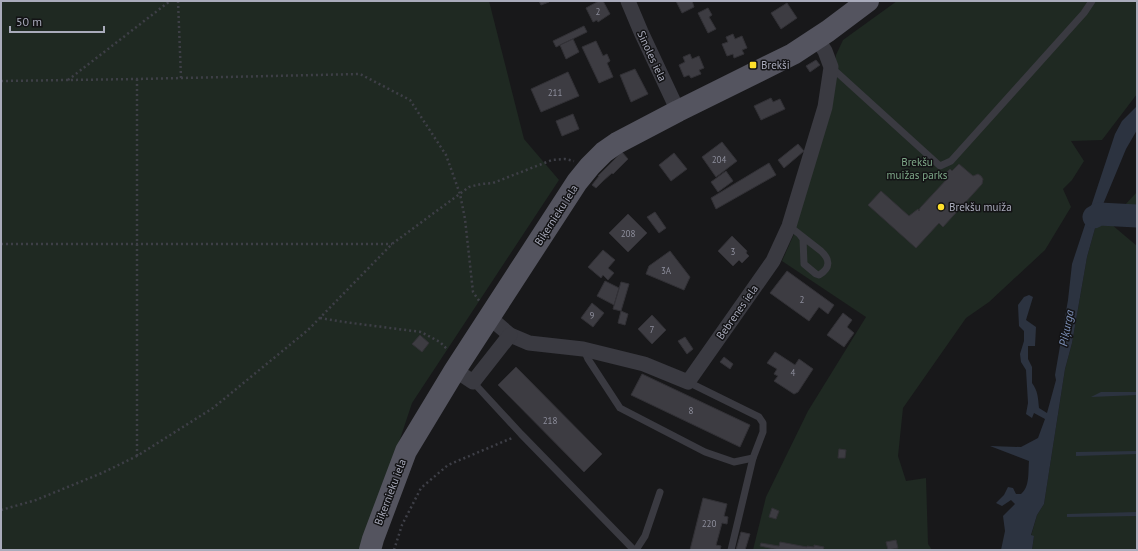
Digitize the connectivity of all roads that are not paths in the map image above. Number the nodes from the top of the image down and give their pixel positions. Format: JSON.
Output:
{"nodes":[{"id":1,"x":628,"y":1,"type":"edge"},
{"id":2,"x":868,"y":1,"type":"edge"},
{"id":3,"x":1092,"y":1,"type":"edge"},
{"id":4,"x":817,"y":39,"type":"junction"},
{"id":5,"x":831,"y":67,"type":"junction"},
{"id":6,"x":678,"y":111,"type":"junction"},
{"id":7,"x":794,"y":231,"type":"junction"},
{"id":8,"x":489,"y":317,"type":"junction"},
{"id":9,"x":510,"y":335,"type":"junction"},
{"id":10,"x":583,"y":349,"type":"junction"},
{"id":11,"x":458,"y":365,"type":"junction"},
{"id":12,"x":473,"y":382,"type":"junction"},
{"id":13,"x":688,"y":382,"type":"junction"},
{"id":14,"x":753,"y":458,"type":"junction"},
{"id":15,"x":660,"y":492,"type":"dead end"},
{"id":16,"x":370,"y":550,"type":"edge"},
{"id":17,"x":635,"y":550,"type":"edge"},
{"id":18,"x":731,"y":550,"type":"edge"}],
"edges":[{"from":1,"to":6,"type":"street","name":"Sinoles iela"},
{"from":2,"to":4,"type":"main road","name":"Biķernieku iela"},
{"from":3,"to":5,"type":"lane"},
{"from":4,"to":5,"type":"street"},
{"from":4,"to":6,"type":"main road","name":"Biķernieku iela"},
{"from":5,"to":7,"type":"street","name":"Bebrenes iela"},
{"from":6,"to":8,"type":"main road","name":"Biķernieku iela"},
{"from":7,"to":7,"type":"lane"},
{"from":7,"to":13,"type":"street","name":"Bebrenes iela"},
{"from":8,"to":9,"type":"street"},
{"from":8,"to":11,"type":"main road","name":"Biķernieku iela"},
{"from":9,"to":10,"type":"street"},
{"from":9,"to":12,"type":"street"},
{"from":10,"to":13,"type":"street"},
{"from":10,"to":14,"type":"lane"},
{"from":11,"to":12,"type":"street"},
{"from":11,"to":16,"type":"main road","name":"Biķernieku iela"},
{"from":12,"to":17,"type":"lane"},
{"from":13,"to":14,"type":"lane"},
{"from":14,"to":18,"type":"lane"},
{"from":15,"to":17,"type":"lane"}]}
